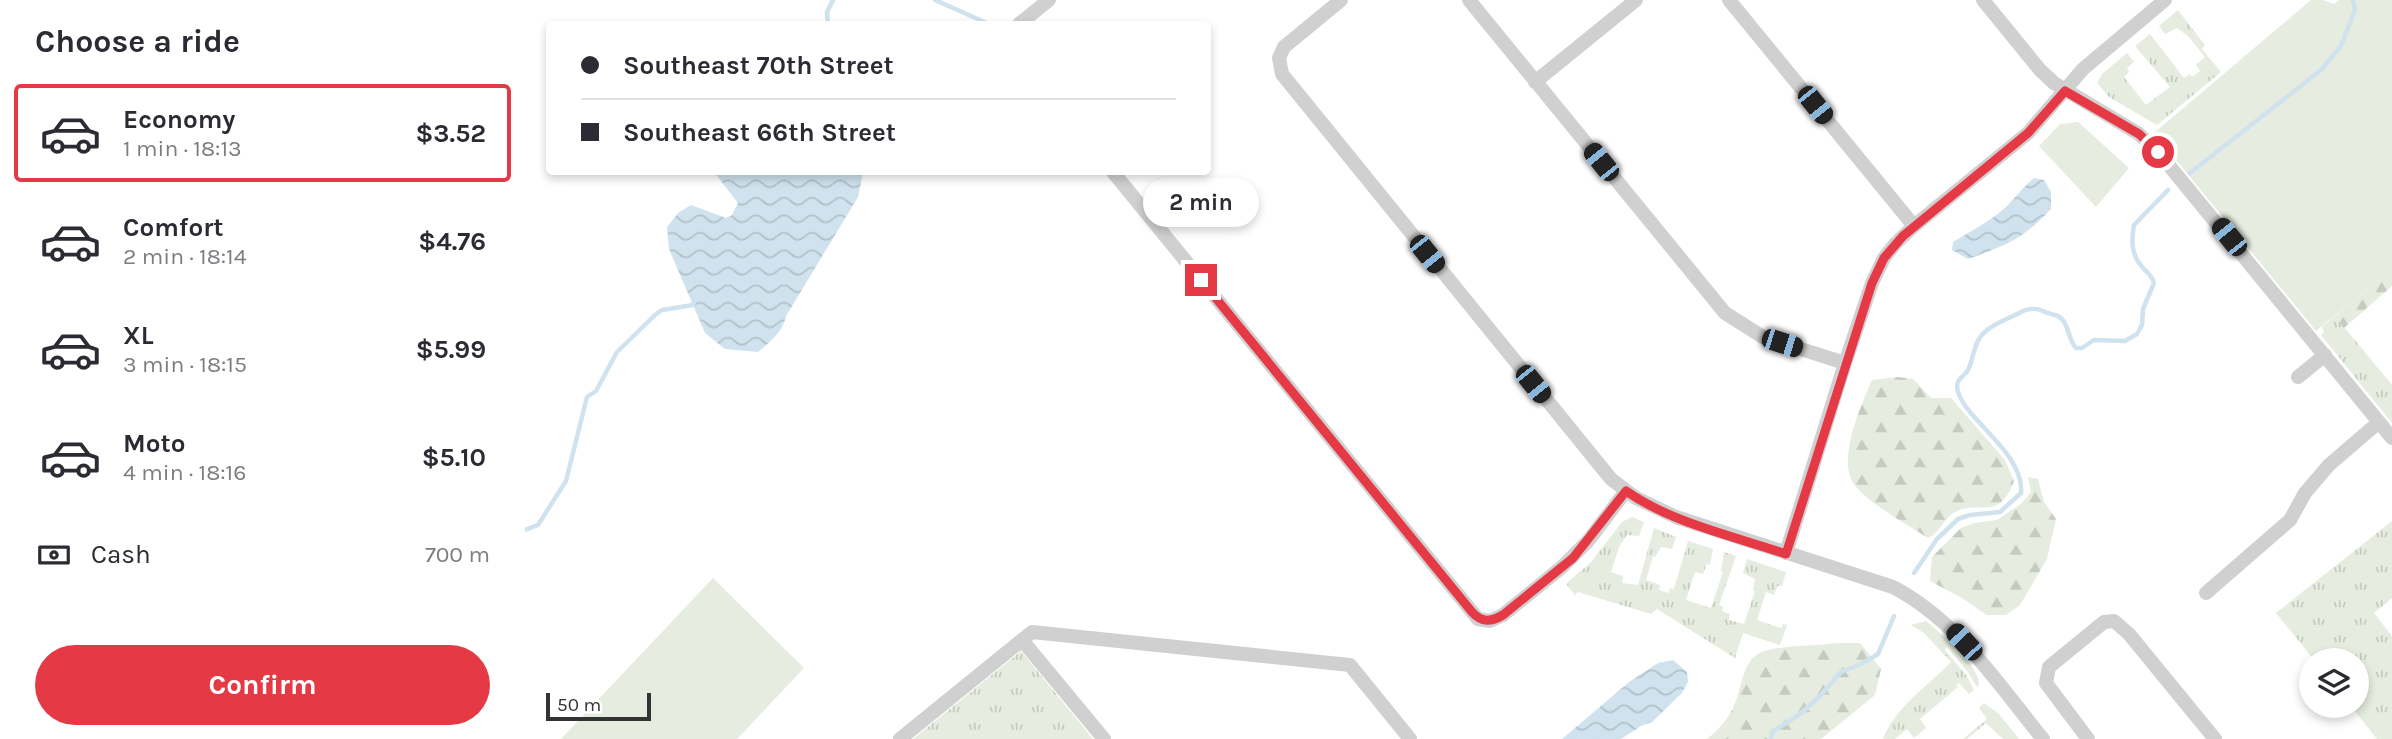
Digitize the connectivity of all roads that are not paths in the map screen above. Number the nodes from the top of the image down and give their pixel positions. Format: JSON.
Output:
{"nodes":[{"id":1,"x":1049,"y":0,"type":"edge"},
{"id":2,"x":1342,"y":0,"type":"edge"},
{"id":3,"x":1469,"y":0,"type":"edge"},
{"id":4,"x":1636,"y":0,"type":"edge"},
{"id":5,"x":1729,"y":0,"type":"edge"},
{"id":6,"x":1983,"y":0,"type":"edge"},
{"id":7,"x":2165,"y":0,"type":"edge"},
{"id":8,"x":1023,"y":21,"type":"edge"},
{"id":9,"x":1535,"y":82,"type":"junction"},
{"id":10,"x":2065,"y":91,"type":"junction"},
{"id":11,"x":1115,"y":175,"type":"edge"},
{"id":12,"x":1914,"y":226,"type":"junction"},
{"id":13,"x":2325,"y":355,"type":"junction"},
{"id":14,"x":1845,"y":363,"type":"junction"},
{"id":15,"x":2298,"y":377,"type":"dead end"},
{"id":16,"x":2379,"y":422,"type":"junction"},
{"id":17,"x":2392,"y":438,"type":"edge"},
{"id":18,"x":1626,"y":491,"type":"junction"},
{"id":19,"x":1786,"y":554,"type":"junction"},
{"id":20,"x":2206,"y":593,"type":"dead end"},
{"id":21,"x":1022,"y":640,"type":"junction"},
{"id":22,"x":900,"y":739,"type":"edge"},
{"id":23,"x":1104,"y":739,"type":"edge"},
{"id":24,"x":1410,"y":739,"type":"edge"},
{"id":25,"x":2043,"y":739,"type":"edge"},
{"id":26,"x":2088,"y":739,"type":"edge"},
{"id":27,"x":2215,"y":739,"type":"edge"}],
"edges":[{"from":1,"to":8,"type":"street"},
{"from":2,"to":18,"type":"street"},
{"from":3,"to":9,"type":"street"},
{"from":4,"to":9,"type":"street"},
{"from":5,"to":12,"type":"street"},
{"from":6,"to":10,"type":"street"},
{"from":7,"to":10,"type":"street"},
{"from":9,"to":14,"type":"street"},
{"from":10,"to":12,"type":"street"},
{"from":10,"to":13,"type":"street"},
{"from":11,"to":18,"type":"street"},
{"from":12,"to":14,"type":"street"},
{"from":13,"to":15,"type":"street"},
{"from":13,"to":16,"type":"street"},
{"from":14,"to":19,"type":"street"},
{"from":16,"to":17,"type":"street"},
{"from":16,"to":20,"type":"street"},
{"from":18,"to":19,"type":"street"},
{"from":19,"to":25,"type":"street"},
{"from":21,"to":22,"type":"street"},
{"from":21,"to":23,"type":"street"},
{"from":21,"to":24,"type":"street"},
{"from":26,"to":27,"type":"street"}]}
